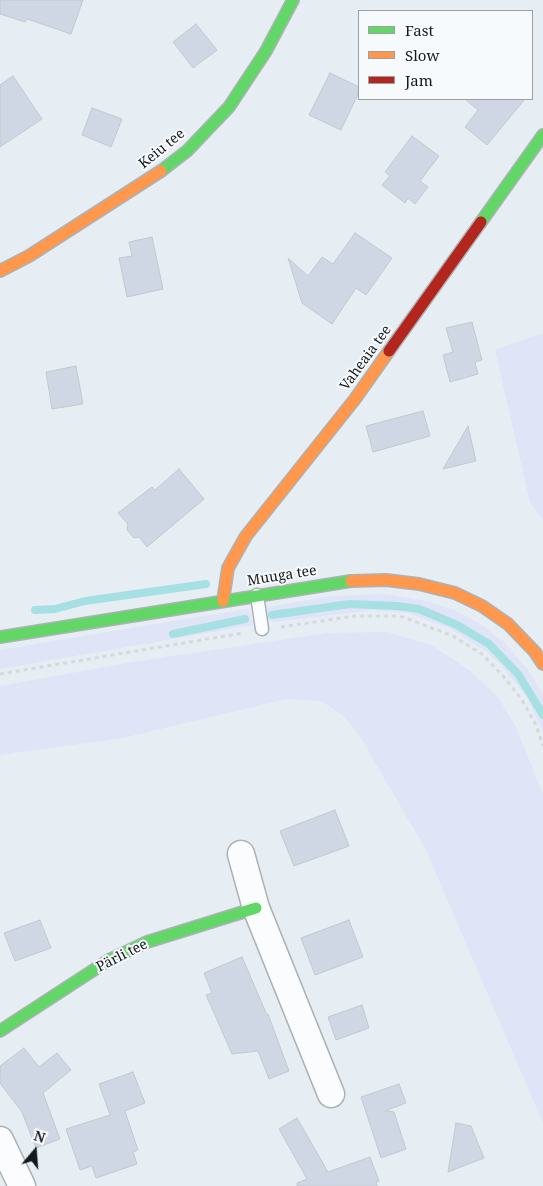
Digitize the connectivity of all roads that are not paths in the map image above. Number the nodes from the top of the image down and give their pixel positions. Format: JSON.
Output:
{"nodes":[{"id":1,"x":293,"y":0,"type":"edge"},
{"id":2,"x":543,"y":135,"type":"edge"},
{"id":3,"x":0,"y":271,"type":"edge"},
{"id":4,"x":257,"y":595,"type":"junction"},
{"id":5,"x":223,"y":600,"type":"junction"},
{"id":6,"x":262,"y":630,"type":"road end"},
{"id":7,"x":0,"y":637,"type":"edge"},
{"id":8,"x":543,"y":664,"type":"edge"},
{"id":9,"x":241,"y":854,"type":"dead end"},
{"id":10,"x":256,"y":908,"type":"junction"},
{"id":11,"x":0,"y":1031,"type":"edge"},
{"id":12,"x":331,"y":1094,"type":"dead end"},
{"id":13,"x":0,"y":1140,"type":"edge"},
{"id":14,"x":22,"y":1186,"type":"edge"}],
"edges":[{"from":1,"to":3,"type":"street","name":"Keiu tee"},
{"from":2,"to":5,"type":"street","name":"Vaheaia tee"},
{"from":4,"to":5,"type":"street","name":"Muuga tee"},
{"from":4,"to":6,"type":"lane"},
{"from":4,"to":8,"type":"street","name":"Muuga tee"},
{"from":5,"to":7,"type":"street","name":"Muuga tee"},
{"from":9,"to":10,"type":"street"},
{"from":10,"to":11,"type":"street","name":"Pärli tee"},
{"from":10,"to":12,"type":"street"},
{"from":13,"to":14,"type":"street"}]}
